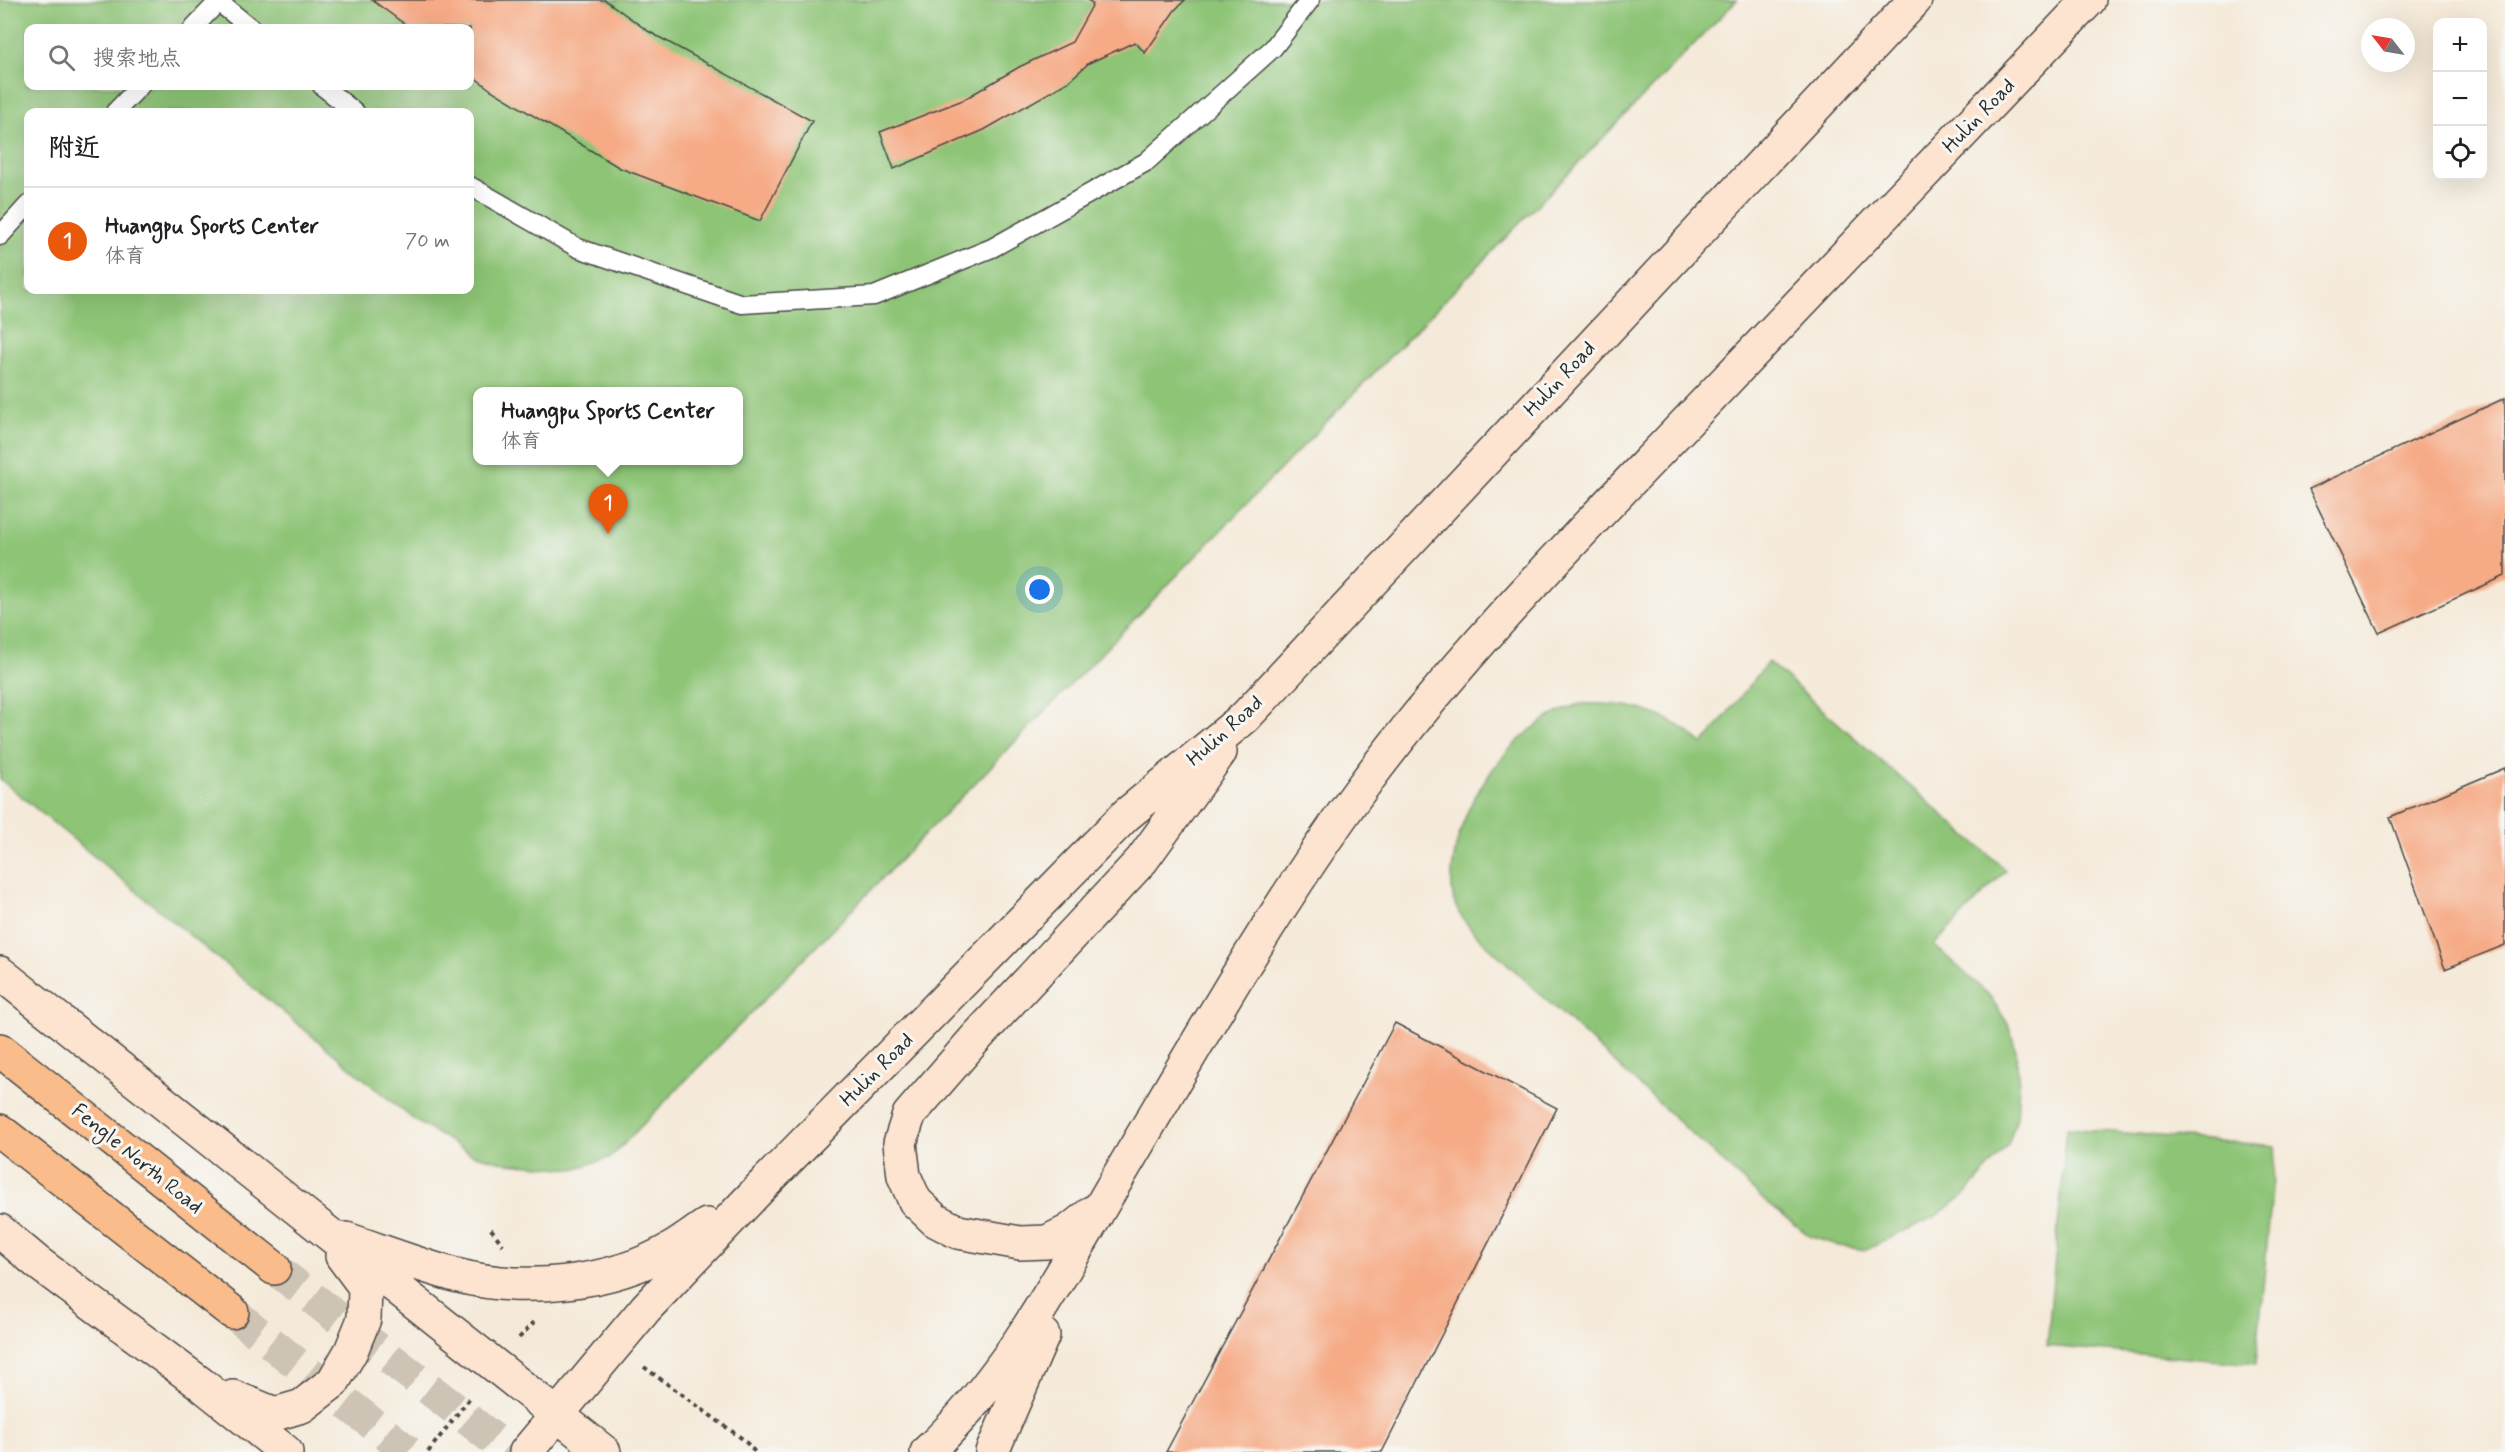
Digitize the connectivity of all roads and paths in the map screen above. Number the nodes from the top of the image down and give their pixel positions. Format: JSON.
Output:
{"nodes":[{"id":1,"x":1310,"y":0,"type":"edge"},
{"id":2,"x":1915,"y":0,"type":"edge"},
{"id":3,"x":2089,"y":0,"type":"edge"},
{"id":4,"x":217,"y":1,"type":"edge"},
{"id":5,"x":197,"y":24,"type":"edge"},
{"id":6,"x":246,"y":24,"type":"edge"},
{"id":7,"x":136,"y":90,"type":"edge"},
{"id":8,"x":327,"y":90,"type":"edge"},
{"id":9,"x":119,"y":108,"type":"edge"},
{"id":10,"x":350,"y":108,"type":"edge"},
{"id":11,"x":474,"y":188,"type":"edge"},
{"id":12,"x":24,"y":209,"type":"edge"},
{"id":13,"x":0,"y":236,"type":"edge"},
{"id":14,"x":1245,"y":717,"type":"junction"},
{"id":15,"x":0,"y":973,"type":"edge"},
{"id":16,"x":0,"y":1050,"type":"edge"},
{"id":17,"x":0,"y":1131,"type":"edge"},
{"id":18,"x":762,"y":1186,"type":"junction"},
{"id":19,"x":1102,"y":1205,"type":"junction"},
{"id":20,"x":0,"y":1231,"type":"edge"},
{"id":21,"x":325,"y":1232,"type":"junction"},
{"id":22,"x":274,"y":1268,"type":"tunnel mouth"},
{"id":23,"x":232,"y":1312,"type":"tunnel mouth"},
{"id":24,"x":613,"y":1345,"type":"junction"},
{"id":25,"x":201,"y":1384,"type":"junction"},
{"id":26,"x":557,"y":1415,"type":"junction"},
{"id":27,"x":249,"y":1452,"type":"edge"},
{"id":28,"x":286,"y":1452,"type":"edge"},
{"id":29,"x":526,"y":1452,"type":"edge"},
{"id":30,"x":604,"y":1452,"type":"edge"},
{"id":31,"x":755,"y":1452,"type":"edge"},
{"id":32,"x":927,"y":1452,"type":"edge"},
{"id":33,"x":992,"y":1452,"type":"edge"}],
"edges":[{"from":1,"to":11,"type":"lane"},
{"from":2,"to":14,"type":"main road","name":"Hulin Road"},
{"from":3,"to":19,"type":"main road","name":"Hulin Road"},
{"from":4,"to":5,"type":"lane"},
{"from":4,"to":6,"type":"lane"},
{"from":7,"to":9,"type":"lane"},
{"from":8,"to":10,"type":"lane"},
{"from":12,"to":13,"type":"lane"},
{"from":14,"to":18,"type":"main road","name":"Hulin Road"},
{"from":14,"to":19,"type":"main road"},
{"from":15,"to":21,"type":"main road"},
{"from":16,"to":22,"type":"main road","name":"Fengle North Road"},
{"from":17,"to":23,"type":"main road"},
{"from":18,"to":21,"type":"main road"},
{"from":18,"to":24,"type":"main road","name":"Hulin Road"},
{"from":19,"to":32,"type":"main road","name":"Hulin Road"},
{"from":19,"to":33,"type":"main road"},
{"from":20,"to":25,"type":"main road"},
{"from":21,"to":25,"type":"main road"},
{"from":21,"to":26,"type":"main road"},
{"from":24,"to":26,"type":"main road","name":"Hulin Road"},
{"from":24,"to":31,"type":"path"},
{"from":25,"to":27,"type":"main road"},
{"from":25,"to":28,"type":"main road"},
{"from":26,"to":29,"type":"main road","name":"Hulin Road"},
{"from":26,"to":30,"type":"main road"}]}
